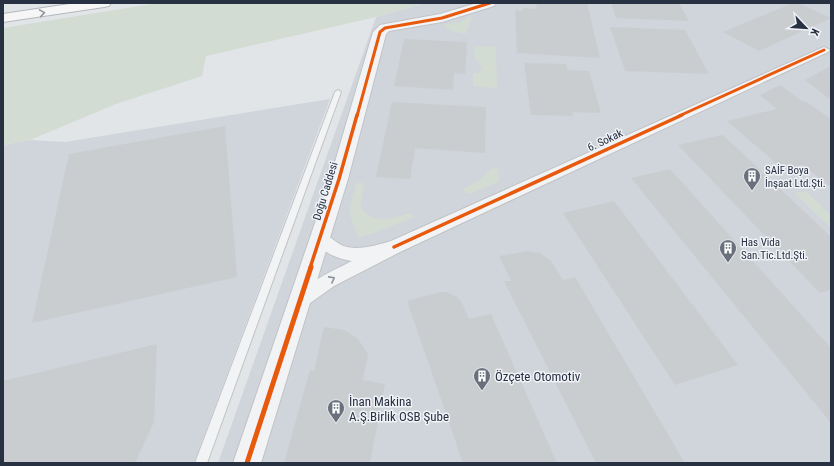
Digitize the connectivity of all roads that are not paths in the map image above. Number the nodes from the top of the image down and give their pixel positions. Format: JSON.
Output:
{"nodes":[{"id":1,"x":104,"y":3,"type":"edge"},
{"id":2,"x":490,"y":3,"type":"edge"},
{"id":3,"x":3,"y":18,"type":"edge"},
{"id":4,"x":829,"y":47,"type":"edge"},
{"id":5,"x":338,"y":92,"type":"dead end"},
{"id":6,"x":320,"y":238,"type":"junction"},
{"id":7,"x":394,"y":247,"type":"junction"},
{"id":8,"x":300,"y":301,"type":"junction"},
{"id":9,"x":200,"y":463,"type":"edge"},
{"id":10,"x":247,"y":463,"type":"edge"}],
"edges":[{"from":3,"to":1,"type":"highway","one_way":true},
{"from":2,"to":6,"type":"street","name":"Doğu Caddesi"},
{"from":4,"to":7,"type":"street","name":"6. Sokak"},
{"from":5,"to":9,"type":"lane"},
{"from":6,"to":7,"type":"street","name":"6. Sokak"},
{"from":6,"to":8,"type":"street","name":"Doğu Caddesi"},
{"from":8,"to":7,"type":"street","name":"6. Sokak","one_way":true},
{"from":8,"to":10,"type":"street","name":"Doğu Caddesi"}]}
